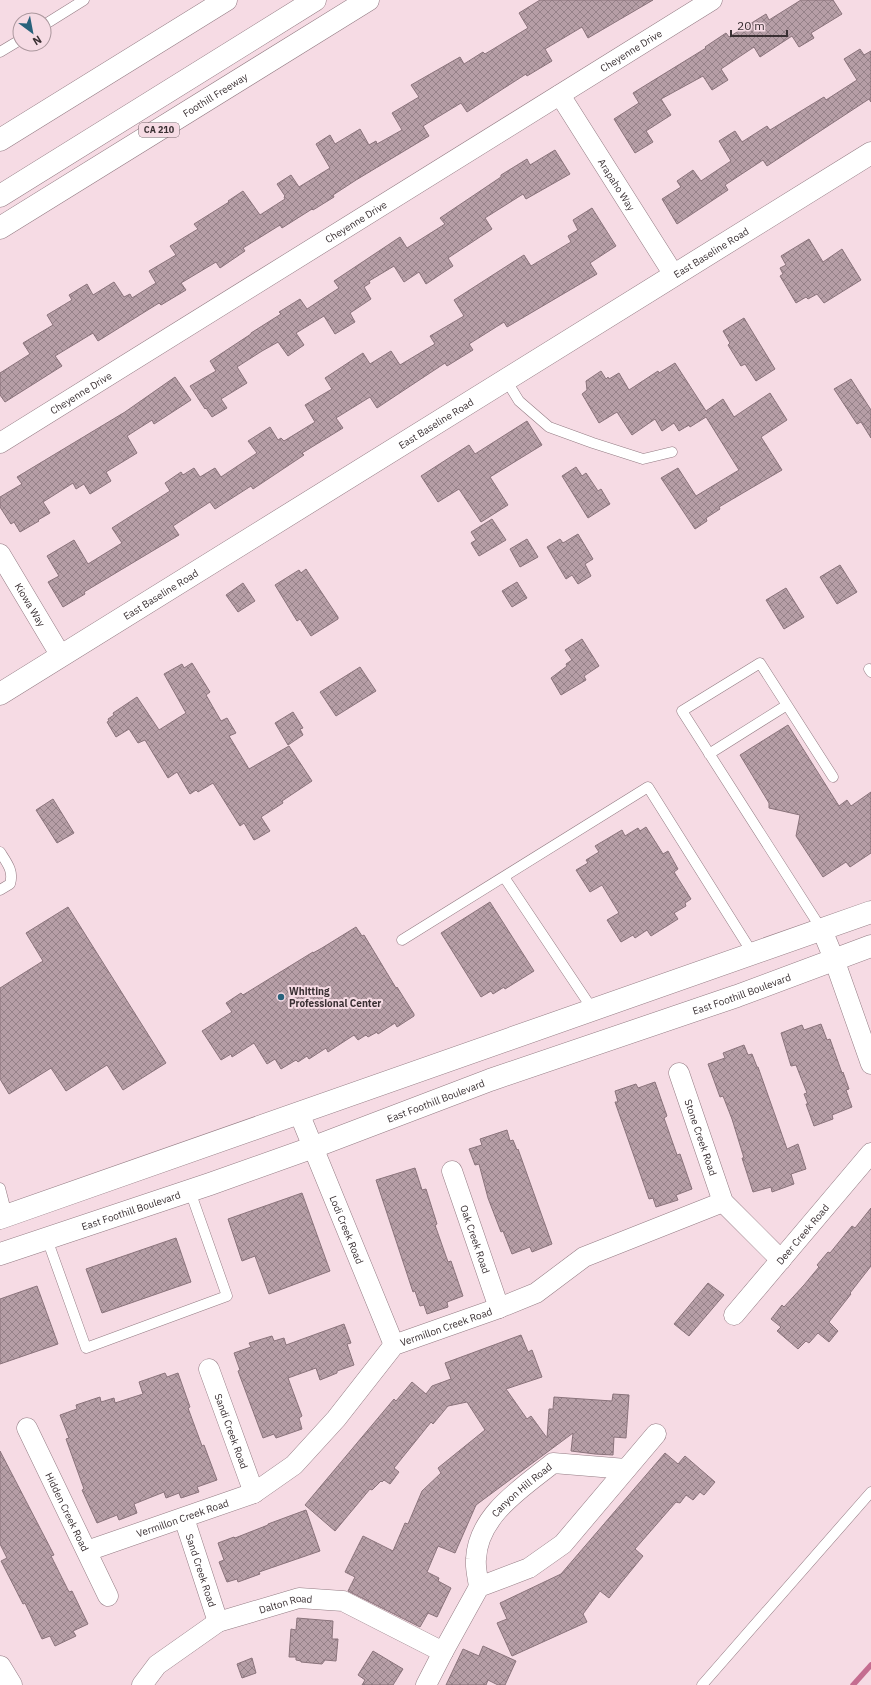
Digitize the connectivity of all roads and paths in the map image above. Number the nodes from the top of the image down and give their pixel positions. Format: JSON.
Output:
{"nodes":[{"id":1,"x":84,"y":0,"type":"edge"},
{"id":2,"x":226,"y":0,"type":"edge"},
{"id":3,"x":315,"y":0,"type":"edge"},
{"id":4,"x":368,"y":0,"type":"edge"},
{"id":5,"x":712,"y":0,"type":"edge"},
{"id":6,"x":52,"y":20,"type":"edge"},
{"id":7,"x":12,"y":45,"type":"edge"},
{"id":8,"x":0,"y":52,"type":"edge"},
{"id":9,"x":560,"y":95,"type":"junction"},
{"id":10,"x":0,"y":140,"type":"edge"},
{"id":11,"x":871,"y":153,"type":"edge"},
{"id":12,"x":0,"y":196,"type":"edge"},
{"id":13,"x":0,"y":228,"type":"edge"},
{"id":14,"x":674,"y":275,"type":"junction"},
{"id":15,"x":506,"y":380,"type":"junction"},
{"id":16,"x":0,"y":443,"type":"edge"},
{"id":17,"x":672,"y":452,"type":"dead end"},
{"id":18,"x":0,"y":554,"type":"edge"},
{"id":19,"x":61,"y":656,"type":"junction"},
{"id":20,"x":0,"y":694,"type":"edge"},
{"id":21,"x":787,"y":705,"type":"junction"},
{"id":22,"x":709,"y":754,"type":"junction"},
{"id":23,"x":833,"y":777,"type":"dead end"},
{"id":24,"x":0,"y":852,"type":"edge"},
{"id":25,"x":504,"y":877,"type":"junction"},
{"id":26,"x":0,"y":890,"type":"edge"},
{"id":27,"x":871,"y":912,"type":"edge"},
{"id":28,"x":822,"y":930,"type":"junction"},
{"id":29,"x":402,"y":940,"type":"dead end"},
{"id":30,"x":871,"y":946,"type":"edge"},
{"id":31,"x":753,"y":954,"type":"junction"},
{"id":32,"x":834,"y":959,"type":"junction"},
{"id":33,"x":593,"y":1010,"type":"junction"},
{"id":34,"x":871,"y":1064,"type":"edge"},
{"id":35,"x":679,"y":1073,"type":"dead end"},
{"id":36,"x":299,"y":1114,"type":"junction"},
{"id":37,"x":314,"y":1147,"type":"junction"},
{"id":38,"x":871,"y":1154,"type":"edge"},
{"id":39,"x":452,"y":1170,"type":"dead end"},
{"id":40,"x":0,"y":1188,"type":"edge"},
{"id":41,"x":190,"y":1191,"type":"junction"},
{"id":42,"x":723,"y":1202,"type":"junction"},
{"id":43,"x":3,"y":1216,"type":"edge"},
{"id":44,"x":47,"y":1239,"type":"junction"},
{"id":45,"x":0,"y":1254,"type":"edge"},
{"id":46,"x":781,"y":1260,"type":"junction"},
{"id":47,"x":499,"y":1308,"type":"junction"},
{"id":48,"x":734,"y":1315,"type":"dead end"},
{"id":49,"x":394,"y":1345,"type":"junction"},
{"id":50,"x":209,"y":1369,"type":"dead end"},
{"id":51,"x":27,"y":1428,"type":"dead end"},
{"id":52,"x":656,"y":1434,"type":"dead end"},
{"id":53,"x":626,"y":1469,"type":"junction"},
{"id":54,"x":871,"y":1492,"type":"edge"},
{"id":55,"x":254,"y":1493,"type":"junction"},
{"id":56,"x":184,"y":1518,"type":"junction"},
{"id":57,"x":88,"y":1551,"type":"junction"},
{"id":58,"x":478,"y":1587,"type":"junction"},
{"id":59,"x":108,"y":1596,"type":"dead end"},
{"id":60,"x":218,"y":1622,"type":"junction"},
{"id":61,"x":443,"y":1652,"type":"junction"},
{"id":62,"x":0,"y":1667,"type":"edge"},
{"id":63,"x":11,"y":1685,"type":"edge"},
{"id":64,"x":142,"y":1685,"type":"edge"},
{"id":65,"x":426,"y":1685,"type":"edge"},
{"id":66,"x":702,"y":1685,"type":"edge"}],
"edges":[{"from":1,"to":6,"type":"lane"},
{"from":2,"to":10,"type":"main road"},
{"from":3,"to":12,"type":"main road"},
{"from":4,"to":13,"type":"main road","name":"Foothill Freeway","number":"CA 210"},
{"from":5,"to":9,"type":"street","name":"Cheyenne Drive"},
{"from":7,"to":8,"type":"lane"},
{"from":9,"to":14,"type":"street","name":"Arapaho Way"},
{"from":9,"to":16,"type":"street","name":"Cheyenne Drive"},
{"from":11,"to":14,"type":"main road","name":"East Baseline Road"},
{"from":14,"to":15,"type":"main road","name":"East Baseline Road"},
{"from":15,"to":17,"type":"lane"},
{"from":15,"to":19,"type":"main road","name":"East Baseline Road"},
{"from":18,"to":19,"type":"street","name":"Kiowa Way"},
{"from":19,"to":20,"type":"main road","name":"East Baseline Road"},
{"from":21,"to":22,"type":"lane"},
{"from":21,"to":22,"type":"lane"},
{"from":21,"to":23,"type":"lane"},
{"from":22,"to":28,"type":"lane"},
{"from":24,"to":26,"type":"lane"},
{"from":25,"to":29,"type":"lane"},
{"from":25,"to":31,"type":"lane"},
{"from":25,"to":33,"type":"lane"},
{"from":27,"to":28,"type":"main road"},
{"from":28,"to":31,"type":"main road"},
{"from":28,"to":32,"type":"street"},
{"from":30,"to":32,"type":"main road","name":"East Foothill Boulevard"},
{"from":31,"to":33,"type":"main road"},
{"from":32,"to":34,"type":"street"},
{"from":32,"to":37,"type":"main road","name":"East Foothill Boulevard"},
{"from":33,"to":36,"type":"main road"},
{"from":35,"to":42,"type":"street","name":"Stone Creek Road"},
{"from":36,"to":37,"type":"street","name":"Lodi Creek Road"},
{"from":36,"to":43,"type":"main road"},
{"from":37,"to":41,"type":"main road","name":"East Foothill Boulevard"},
{"from":37,"to":49,"type":"street","name":"Lodi Creek Road"},
{"from":38,"to":46,"type":"street","name":"Deer Creek Road"},
{"from":39,"to":47,"type":"street","name":"Oak Creek Road"},
{"from":40,"to":43,"type":"lane"},
{"from":41,"to":44,"type":"main road","name":"East Foothill Boulevard"},
{"from":41,"to":44,"type":"lane"},
{"from":42,"to":46,"type":"street"},
{"from":42,"to":47,"type":"street","name":"Vermillon Creek Road"},
{"from":44,"to":45,"type":"main road","name":"East Foothill Boulevard"},
{"from":46,"to":48,"type":"street","name":"Deer Creek Road"},
{"from":47,"to":49,"type":"street","name":"Vermillon Creek Road"},
{"from":49,"to":55,"type":"street","name":"Vermillon Creek Road"},
{"from":50,"to":55,"type":"street","name":"Sandi Creek Road"},
{"from":51,"to":57,"type":"street","name":"Hidden Creek Road"},
{"from":52,"to":53,"type":"street"},
{"from":53,"to":58,"type":"street"},
{"from":53,"to":58,"type":"street","name":"Canyon Hill Road"},
{"from":54,"to":66,"type":"lane"},
{"from":55,"to":56,"type":"street","name":"Vermillon Creek Road"},
{"from":56,"to":57,"type":"street","name":"Vermillon Creek Road"},
{"from":56,"to":60,"type":"street","name":"Sand Creek Road"},
{"from":57,"to":59,"type":"street","name":"Hidden Creek Road"},
{"from":58,"to":61,"type":"street"},
{"from":60,"to":61,"type":"street","name":"Dalton Road"},
{"from":60,"to":64,"type":"street","name":"Dalton Road"},
{"from":61,"to":65,"type":"street"},
{"from":62,"to":63,"type":"main road"}]}
